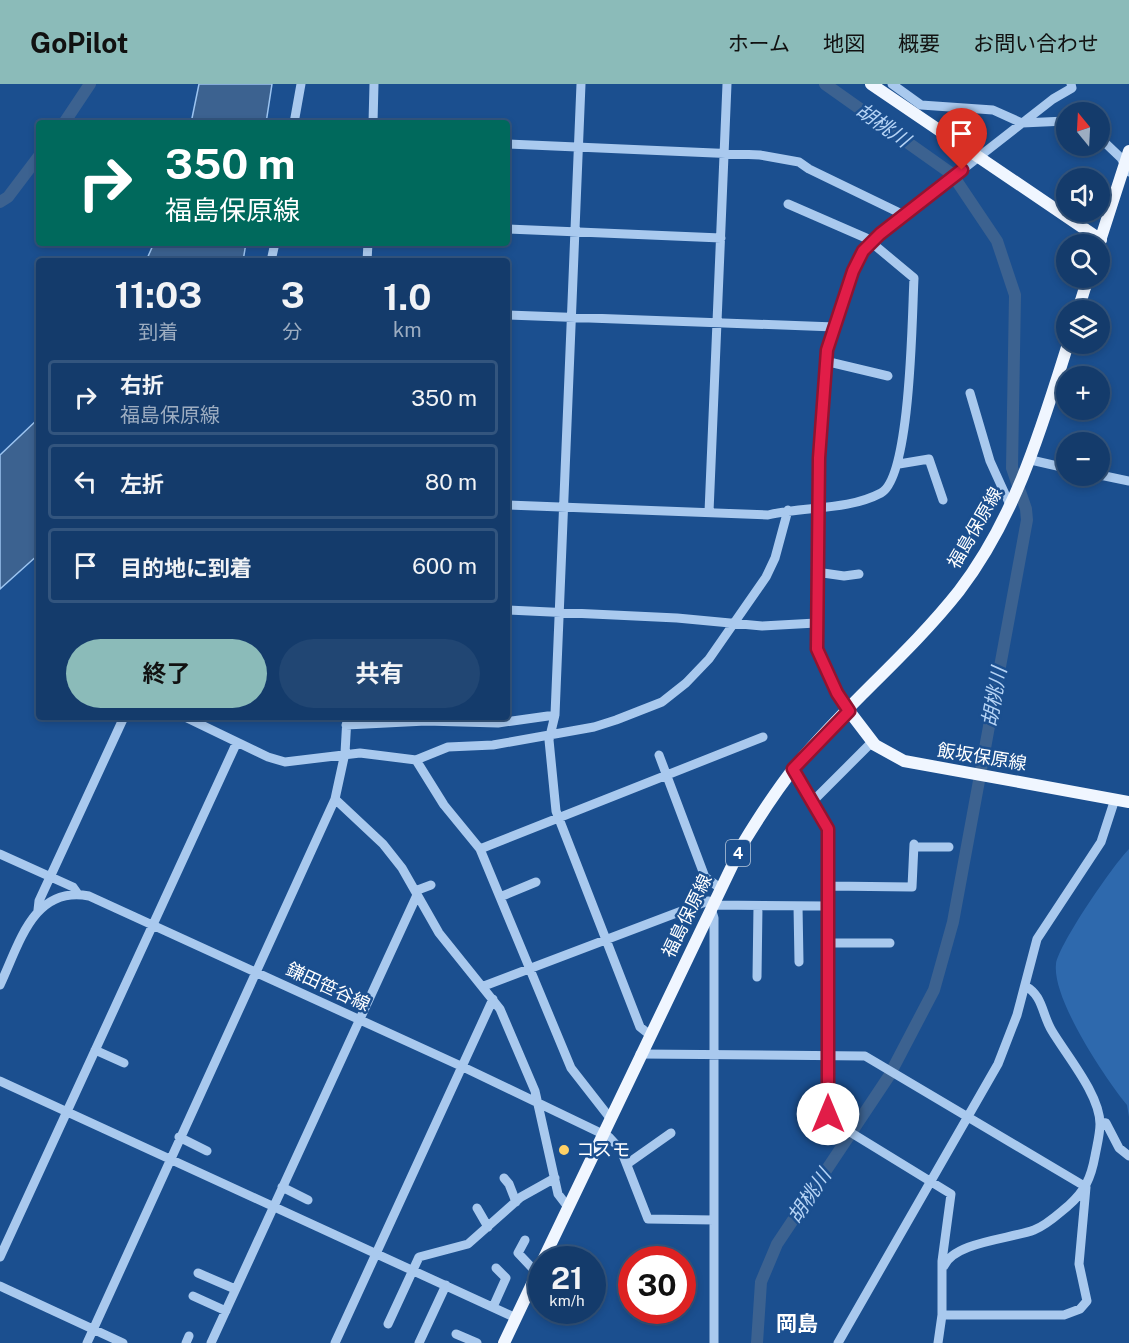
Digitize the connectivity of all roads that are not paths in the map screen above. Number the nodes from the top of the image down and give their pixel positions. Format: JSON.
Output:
{"nodes":[{"id":1,"x":308,"y":84,"type":"edge"},
{"id":2,"x":374,"y":84,"type":"edge"},
{"id":3,"x":581,"y":84,"type":"edge"},
{"id":4,"x":727,"y":84,"type":"edge"},
{"id":5,"x":871,"y":84,"type":"edge"},
{"id":6,"x":892,"y":84,"type":"edge"},
{"id":7,"x":1075,"y":85,"type":"edge"},
{"id":8,"x":301,"y":88,"type":"edge"},
{"id":9,"x":295,"y":120,"type":"edge"},
{"id":10,"x":373,"y":120,"type":"edge"},
{"id":11,"x":1056,"y":121,"type":"edge"},
{"id":12,"x":1022,"y":123,"type":"junction"},
{"id":13,"x":510,"y":144,"type":"edge"},
{"id":14,"x":578,"y":147,"type":"junction"},
{"id":15,"x":1110,"y":149,"type":"edge"},
{"id":16,"x":1129,"y":151,"type":"edge"},
{"id":17,"x":724,"y":153,"type":"junction"},
{"id":18,"x":978,"y":157,"type":"junction"},
{"id":19,"x":1127,"y":169,"type":"edge"},
{"id":20,"x":788,"y":204,"type":"dead end"},
{"id":21,"x":904,"y":215,"type":"junction"},
{"id":22,"x":510,"y":229,"type":"edge"},
{"id":23,"x":575,"y":232,"type":"junction"},
{"id":24,"x":1089,"y":234,"type":"edge"},
{"id":25,"x":1103,"y":234,"type":"edge"},
{"id":26,"x":721,"y":238,"type":"junction"},
{"id":27,"x":872,"y":241,"type":"junction"},
{"id":28,"x":510,"y":315,"type":"edge"},
{"id":29,"x":572,"y":318,"type":"junction"},
{"id":30,"x":717,"y":324,"type":"junction"},
{"id":31,"x":835,"y":327,"type":"junction"},
{"id":32,"x":1065,"y":354,"type":"edge"},
{"id":33,"x":825,"y":361,"type":"junction"},
{"id":34,"x":888,"y":376,"type":"dead end"},
{"id":35,"x":970,"y":393,"type":"dead end"},
{"id":36,"x":1031,"y":460,"type":"junction"},
{"id":37,"x":899,"y":464,"type":"junction"},
{"id":38,"x":1056,"y":466,"type":"edge"},
{"id":39,"x":1110,"y":477,"type":"edge"},
{"id":40,"x":1129,"y":481,"type":"edge"},
{"id":41,"x":943,"y":500,"type":"dead end"},
{"id":42,"x":1012,"y":502,"type":"junction"},
{"id":43,"x":510,"y":505,"type":"edge"},
{"id":44,"x":563,"y":507,"type":"junction"},
{"id":45,"x":818,"y":509,"type":"junction"},
{"id":46,"x":788,"y":510,"type":"junction"},
{"id":47,"x":709,"y":512,"type":"junction"},
{"id":48,"x":816,"y":572,"type":"junction"},
{"id":49,"x":859,"y":574,"type":"dead end"},
{"id":50,"x":510,"y":610,"type":"edge"},
{"id":51,"x":559,"y":612,"type":"junction"},
{"id":52,"x":816,"y":623,"type":"junction"},
{"id":53,"x":733,"y":624,"type":"junction"},
{"id":54,"x":849,"y":711,"type":"junction"},
{"id":55,"x":555,"y":715,"type":"junction"},
{"id":56,"x":123,"y":720,"type":"edge"},
{"id":57,"x":192,"y":720,"type":"edge"},
{"id":58,"x":347,"y":721,"type":"edge"},
{"id":59,"x":549,"y":735,"type":"junction"},
{"id":60,"x":763,"y":737,"type":"dead end"},
{"id":61,"x":237,"y":741,"type":"junction"},
{"id":62,"x":872,"y":742,"type":"junction"},
{"id":63,"x":345,"y":753,"type":"junction"},
{"id":64,"x":659,"y":755,"type":"dead end"},
{"id":65,"x":416,"y":760,"type":"junction"},
{"id":66,"x":793,"y":769,"type":"junction"},
{"id":67,"x":666,"y":775,"type":"junction"},
{"id":68,"x":335,"y":799,"type":"junction"},
{"id":69,"x":1115,"y":799,"type":"junction"},
{"id":70,"x":1129,"y":802,"type":"edge"},
{"id":71,"x":815,"y":803,"type":"junction"},
{"id":72,"x":558,"y":818,"type":"junction"},
{"id":73,"x":949,"y":848,"type":"dead end"},
{"id":74,"x":480,"y":849,"type":"junction"},
{"id":75,"x":0,"y":854,"type":"edge"},
{"id":76,"x":50,"y":877,"type":"junction"},
{"id":77,"x":536,"y":882,"type":"dead end"},
{"id":78,"x":431,"y":885,"type":"dead end"},
{"id":79,"x":828,"y":886,"type":"junction"},
{"id":80,"x":720,"y":888,"type":"junction"},
{"id":81,"x":416,"y":893,"type":"junction"},
{"id":82,"x":78,"y":894,"type":"junction"},
{"id":83,"x":500,"y":897,"type":"junction"},
{"id":84,"x":712,"y":905,"type":"junction"},
{"id":85,"x":758,"y":906,"type":"junction"},
{"id":86,"x":798,"y":906,"type":"junction"},
{"id":87,"x":828,"y":906,"type":"junction"},
{"id":88,"x":38,"y":910,"type":"junction"},
{"id":89,"x":153,"y":924,"type":"junction"},
{"id":90,"x":606,"y":938,"type":"junction"},
{"id":91,"x":828,"y":943,"type":"junction"},
{"id":92,"x":890,"y":943,"type":"dead end"},
{"id":93,"x":799,"y":962,"type":"dead end"},
{"id":94,"x":530,"y":969,"type":"junction"},
{"id":95,"x":256,"y":972,"type":"junction"},
{"id":96,"x":757,"y":977,"type":"dead end"},
{"id":97,"x":0,"y":985,"type":"edge"},
{"id":98,"x":483,"y":986,"type":"junction"},
{"id":99,"x":1025,"y":986,"type":"junction"},
{"id":100,"x":493,"y":999,"type":"junction"},
{"id":101,"x":360,"y":1020,"type":"junction"},
{"id":102,"x":650,"y":1035,"type":"junction"},
{"id":103,"x":95,"y":1050,"type":"junction"},
{"id":104,"x":640,"y":1054,"type":"junction"},
{"id":105,"x":714,"y":1054,"type":"junction"},
{"id":106,"x":828,"y":1054,"type":"junction"},
{"id":107,"x":124,"y":1064,"type":"dead end"},
{"id":108,"x":463,"y":1066,"type":"junction"},
{"id":109,"x":0,"y":1081,"type":"edge"},
{"id":110,"x":537,"y":1101,"type":"junction"},
{"id":111,"x":67,"y":1111,"type":"junction"},
{"id":112,"x":968,"y":1116,"type":"junction"},
{"id":113,"x":610,"y":1118,"type":"junction"},
{"id":114,"x":1100,"y":1122,"type":"junction"},
{"id":115,"x":671,"y":1133,"type":"dead end"},
{"id":116,"x":603,"y":1134,"type":"junction"},
{"id":117,"x":179,"y":1137,"type":"junction"},
{"id":118,"x":207,"y":1151,"type":"dead end"},
{"id":119,"x":1129,"y":1156,"type":"edge"},
{"id":120,"x":169,"y":1159,"type":"junction"},
{"id":121,"x":627,"y":1164,"type":"junction"},
{"id":122,"x":504,"y":1178,"type":"dead end"},
{"id":123,"x":555,"y":1178,"type":"junction"},
{"id":124,"x":930,"y":1180,"type":"junction"},
{"id":125,"x":282,"y":1187,"type":"junction"},
{"id":126,"x":1086,"y":1187,"type":"junction"},
{"id":127,"x":308,"y":1200,"type":"dead end"},
{"id":128,"x":516,"y":1202,"type":"junction"},
{"id":129,"x":273,"y":1206,"type":"junction"},
{"id":130,"x":568,"y":1207,"type":"junction"},
{"id":131,"x":477,"y":1208,"type":"dead end"},
{"id":132,"x":714,"y":1220,"type":"junction"},
{"id":133,"x":488,"y":1227,"type":"junction"},
{"id":134,"x":525,"y":1240,"type":"dead end"},
{"id":135,"x":549,"y":1246,"type":"edge"},
{"id":136,"x":944,"y":1248,"type":"junction"},
{"id":137,"x":376,"y":1253,"type":"junction"},
{"id":138,"x":953,"y":1253,"type":"junction"},
{"id":139,"x":0,"y":1257,"type":"edge"},
{"id":140,"x":528,"y":1258,"type":"edge"},
{"id":141,"x":496,"y":1268,"type":"dead end"},
{"id":142,"x":943,"y":1268,"type":"junction"},
{"id":143,"x":412,"y":1270,"type":"junction"},
{"id":144,"x":198,"y":1273,"type":"dead end"},
{"id":145,"x":446,"y":1285,"type":"junction"},
{"id":146,"x":0,"y":1286,"type":"edge"},
{"id":147,"x":235,"y":1289,"type":"junction"},
{"id":148,"x":528,"y":1292,"type":"edge"},
{"id":149,"x":193,"y":1296,"type":"dead end"},
{"id":150,"x":493,"y":1307,"type":"junction"},
{"id":151,"x":225,"y":1311,"type":"junction"},
{"id":152,"x":942,"y":1315,"type":"junction"},
{"id":153,"x":516,"y":1318,"type":"junction"},
{"id":154,"x":387,"y":1324,"type":"dead end"},
{"id":155,"x":93,"y":1330,"type":"junction"},
{"id":156,"x":456,"y":1334,"type":"dead end"},
{"id":157,"x":87,"y":1343,"type":"edge"},
{"id":158,"x":123,"y":1343,"type":"edge"},
{"id":159,"x":211,"y":1343,"type":"edge"},
{"id":160,"x":335,"y":1343,"type":"edge"},
{"id":161,"x":419,"y":1343,"type":"edge"},
{"id":162,"x":477,"y":1343,"type":"edge"},
{"id":163,"x":504,"y":1343,"type":"edge"},
{"id":164,"x":714,"y":1343,"type":"edge"},
{"id":165,"x":838,"y":1343,"type":"edge"},
{"id":166,"x":938,"y":1343,"type":"edge"}],
"edges":[{"from":1,"to":8,"type":"street"},
{"from":2,"to":10,"type":"street"},
{"from":3,"to":14,"type":"street"},
{"from":4,"to":17,"type":"street"},
{"from":5,"to":18,"type":"main road"},
{"from":6,"to":12,"type":"street"},
{"from":7,"to":12,"type":"street"},
{"from":8,"to":9,"type":"street"},
{"from":11,"to":12,"type":"street"},
{"from":12,"to":18,"type":"street"},
{"from":13,"to":14,"type":"street"},
{"from":14,"to":17,"type":"street"},
{"from":14,"to":23,"type":"street"},
{"from":15,"to":19,"type":"street"},
{"from":16,"to":19,"type":"main road"},
{"from":17,"to":21,"type":"street"},
{"from":17,"to":26,"type":"street"},
{"from":18,"to":21,"type":"street"},
{"from":18,"to":24,"type":"main road"},
{"from":19,"to":25,"type":"main road"},
{"from":20,"to":27,"type":"street"},
{"from":21,"to":27,"type":"street"},
{"from":22,"to":23,"type":"street"},
{"from":23,"to":26,"type":"street"},
{"from":23,"to":29,"type":"street"},
{"from":26,"to":30,"type":"street"},
{"from":27,"to":31,"type":"street"},
{"from":27,"to":37,"type":"street"},
{"from":28,"to":29,"type":"street"},
{"from":29,"to":30,"type":"street"},
{"from":29,"to":44,"type":"street"},
{"from":30,"to":31,"type":"street"},
{"from":30,"to":47,"type":"street"},
{"from":31,"to":33,"type":"street"},
{"from":32,"to":36,"type":"main road","name":"福島保原線","number":"4"},
{"from":33,"to":34,"type":"street"},
{"from":33,"to":45,"type":"street"},
{"from":35,"to":42,"type":"street"},
{"from":36,"to":38,"type":"street"},
{"from":36,"to":42,"type":"main road","name":"福島保原線","number":"4"},
{"from":37,"to":41,"type":"street"},
{"from":37,"to":45,"type":"street"},
{"from":39,"to":40,"type":"street"},
{"from":42,"to":54,"type":"main road","name":"福島保原線","number":"4"},
{"from":43,"to":44,"type":"street"},
{"from":44,"to":47,"type":"street"},
{"from":44,"to":51,"type":"street"},
{"from":45,"to":46,"type":"street"},
{"from":45,"to":48,"type":"street"},
{"from":46,"to":47,"type":"street"},
{"from":46,"to":53,"type":"street"},
{"from":48,"to":49,"type":"street"},
{"from":48,"to":52,"type":"street"},
{"from":50,"to":51,"type":"street"},
{"from":51,"to":53,"type":"street"},
{"from":51,"to":55,"type":"street"},
{"from":52,"to":53,"type":"street"},
{"from":52,"to":54,"type":"street"},
{"from":53,"to":59,"type":"street"},
{"from":54,"to":62,"type":"main road","name":"飯坂保原線"},
{"from":54,"to":66,"type":"main road","name":"福島保原線","number":"4"},
{"from":55,"to":58,"type":"street"},
{"from":55,"to":59,"type":"street"},
{"from":56,"to":76,"type":"street"},
{"from":57,"to":61,"type":"street"},
{"from":58,"to":63,"type":"street"},
{"from":59,"to":65,"type":"street"},
{"from":59,"to":72,"type":"street"},
{"from":60,"to":67,"type":"street"},
{"from":61,"to":63,"type":"street"},
{"from":61,"to":89,"type":"street"},
{"from":62,"to":69,"type":"main road","name":"飯坂保原線"},
{"from":62,"to":71,"type":"street"},
{"from":63,"to":65,"type":"street"},
{"from":63,"to":68,"type":"street"},
{"from":64,"to":67,"type":"street"},
{"from":65,"to":74,"type":"street"},
{"from":66,"to":71,"type":"street"},
{"from":66,"to":80,"type":"main road","name":"福島保原線","number":"4"},
{"from":67,"to":72,"type":"street"},
{"from":67,"to":80,"type":"street"},
{"from":68,"to":81,"type":"street"},
{"from":68,"to":95,"type":"street"},
{"from":69,"to":70,"type":"main road","name":"飯坂保原線"},
{"from":69,"to":99,"type":"street"},
{"from":71,"to":79,"type":"street"},
{"from":72,"to":74,"type":"street"},
{"from":72,"to":90,"type":"street"},
{"from":73,"to":79,"type":"street"},
{"from":74,"to":83,"type":"street"},
{"from":75,"to":76,"type":"street","name":"鎌田笹谷線"},
{"from":76,"to":82,"type":"street","name":"鎌田笹谷線"},
{"from":76,"to":88,"type":"street"},
{"from":77,"to":83,"type":"street"},
{"from":78,"to":81,"type":"street"},
{"from":79,"to":87,"type":"street"},
{"from":80,"to":84,"type":"main road","name":"福島保原線","number":"4"},
{"from":81,"to":98,"type":"street"},
{"from":81,"to":101,"type":"street"},
{"from":82,"to":88,"type":"street"},
{"from":82,"to":89,"type":"street","name":"鎌田笹谷線"},
{"from":83,"to":94,"type":"street"},
{"from":84,"to":85,"type":"street"},
{"from":84,"to":90,"type":"street"},
{"from":84,"to":102,"type":"main road","name":"福島保原線","number":"4"},
{"from":84,"to":105,"type":"street"},
{"from":85,"to":86,"type":"street"},
{"from":85,"to":96,"type":"street"},
{"from":86,"to":87,"type":"street"},
{"from":86,"to":93,"type":"street"},
{"from":87,"to":91,"type":"street"},
{"from":88,"to":97,"type":"street"},
{"from":89,"to":95,"type":"street","name":"鎌田笹谷線"},
{"from":89,"to":103,"type":"street"},
{"from":90,"to":94,"type":"street"},
{"from":90,"to":102,"type":"street"},
{"from":91,"to":92,"type":"street"},
{"from":91,"to":106,"type":"street"},
{"from":94,"to":98,"type":"street"},
{"from":94,"to":113,"type":"street"},
{"from":95,"to":101,"type":"street","name":"鎌田笹谷線"},
{"from":95,"to":117,"type":"street"},
{"from":98,"to":100,"type":"street"},
{"from":99,"to":112,"type":"street"},
{"from":99,"to":114,"type":"street"},
{"from":100,"to":108,"type":"street"},
{"from":100,"to":110,"type":"street"},
{"from":101,"to":108,"type":"street","name":"鎌田笹谷線"},
{"from":101,"to":125,"type":"street"},
{"from":102,"to":104,"type":"main road","name":"福島保原線","number":"4"},
{"from":103,"to":107,"type":"street"},
{"from":103,"to":111,"type":"street"},
{"from":104,"to":105,"type":"street"},
{"from":104,"to":113,"type":"main road","name":"福島保原線","number":"4"},
{"from":105,"to":106,"type":"street"},
{"from":105,"to":132,"type":"street"},
{"from":106,"to":112,"type":"street"},
{"from":106,"to":124,"type":"street"},
{"from":108,"to":110,"type":"street","name":"鎌田笹谷線"},
{"from":108,"to":137,"type":"street"},
{"from":109,"to":111,"type":"street"},
{"from":110,"to":116,"type":"street","name":"鎌田笹谷線"},
{"from":110,"to":123,"type":"street"},
{"from":111,"to":120,"type":"street"},
{"from":111,"to":139,"type":"street"},
{"from":112,"to":124,"type":"street"},
{"from":112,"to":126,"type":"street"},
{"from":113,"to":116,"type":"main road","name":"福島保原線","number":"4"},
{"from":114,"to":119,"type":"street"},
{"from":114,"to":126,"type":"street"},
{"from":115,"to":121,"type":"street"},
{"from":116,"to":121,"type":"street","name":"鎌田笹谷線"},
{"from":116,"to":130,"type":"main road","name":"福島保原線","number":"4"},
{"from":117,"to":118,"type":"street"},
{"from":117,"to":120,"type":"street"},
{"from":120,"to":129,"type":"street"},
{"from":120,"to":155,"type":"street"},
{"from":121,"to":132,"type":"street","name":"鎌田笹谷線"},
{"from":122,"to":128,"type":"street"},
{"from":123,"to":128,"type":"street"},
{"from":123,"to":130,"type":"street"},
{"from":124,"to":136,"type":"street"},
{"from":124,"to":165,"type":"street"},
{"from":125,"to":127,"type":"street"},
{"from":125,"to":129,"type":"street"},
{"from":126,"to":138,"type":"street"},
{"from":126,"to":152,"type":"street"},
{"from":128,"to":133,"type":"street"},
{"from":129,"to":137,"type":"street"},
{"from":129,"to":147,"type":"street"},
{"from":130,"to":135,"type":"main road","name":"福島保原線","number":"4"},
{"from":131,"to":133,"type":"street"},
{"from":132,"to":164,"type":"street"},
{"from":133,"to":143,"type":"street"},
{"from":134,"to":140,"type":"street"},
{"from":136,"to":138,"type":"street"},
{"from":136,"to":142,"type":"street"},
{"from":137,"to":143,"type":"street"},
{"from":137,"to":160,"type":"street"},
{"from":138,"to":142,"type":"street"},
{"from":141,"to":150,"type":"street"},
{"from":142,"to":152,"type":"street"},
{"from":143,"to":145,"type":"street"},
{"from":143,"to":154,"type":"street"},
{"from":144,"to":147,"type":"street"},
{"from":145,"to":150,"type":"street"},
{"from":145,"to":161,"type":"street"},
{"from":146,"to":155,"type":"street"},
{"from":147,"to":151,"type":"street"},
{"from":148,"to":153,"type":"main road","name":"福島保原線","number":"4"},
{"from":149,"to":151,"type":"street"},
{"from":150,"to":153,"type":"street"},
{"from":151,"to":159,"type":"street"},
{"from":152,"to":166,"type":"street"},
{"from":153,"to":163,"type":"main road","name":"福島保原線","number":"4"},
{"from":155,"to":157,"type":"street"},
{"from":155,"to":158,"type":"street"},
{"from":156,"to":162,"type":"street"}]}
